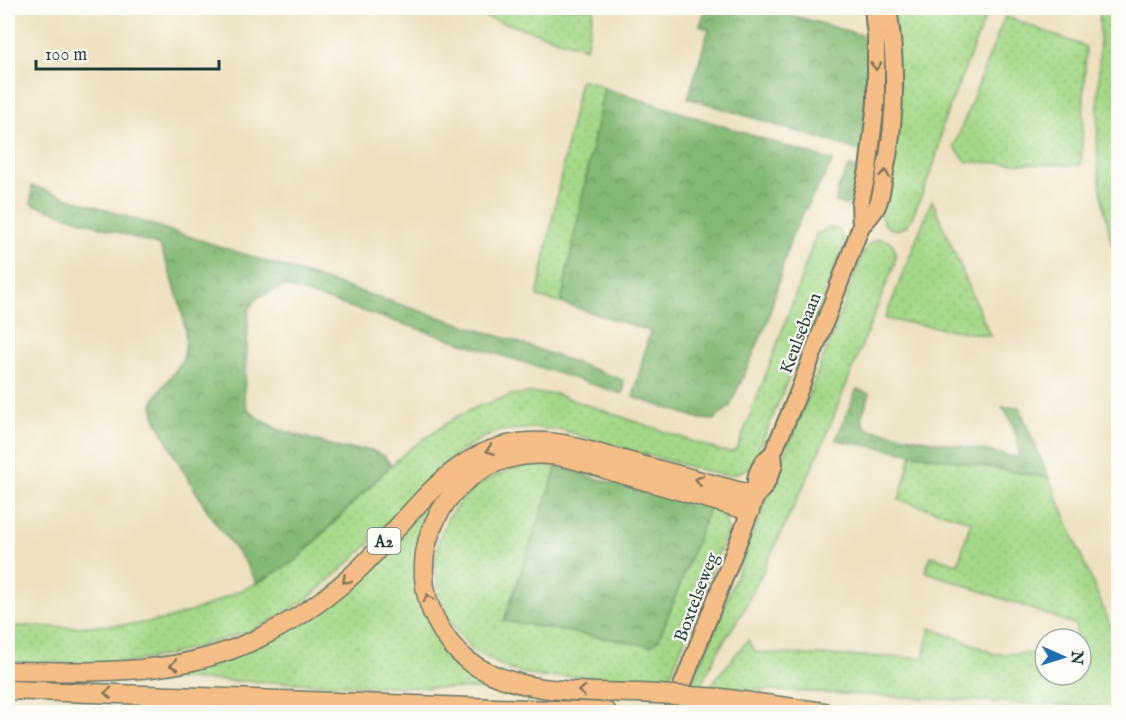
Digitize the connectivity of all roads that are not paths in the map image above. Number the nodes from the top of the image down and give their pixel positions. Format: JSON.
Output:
{"nodes":[{"id":1,"x":873,"y":8,"type":"edge"},
{"id":2,"x":888,"y":8,"type":"edge"},
{"id":3,"x":861,"y":226,"type":"junction"},
{"id":4,"x":773,"y":453,"type":"joint"},
{"id":5,"x":753,"y":503,"type":"junction"},
{"id":6,"x":8,"y":670,"type":"edge"},
{"id":7,"x":8,"y":690,"type":"edge"},
{"id":8,"x":607,"y":712,"type":"edge"},
{"id":9,"x":672,"y":712,"type":"edge"},
{"id":10,"x":824,"y":712,"type":"edge"}],
"edges":[{"from":1,"to":3,"type":"main road","name":"Keulsebaan","one_way":true},
{"from":3,"to":2,"type":"main road","name":"Keulsebaan","one_way":true},
{"from":3,"to":4,"type":"main road","name":"Keulsebaan"},
{"from":4,"to":5,"type":"main road","name":"Boxtelseweg"},
{"from":5,"to":6,"type":"highway","number":"A2","one_way":true},
{"from":5,"to":9,"type":"main road","name":"Boxtelseweg"},
{"from":10,"to":5,"type":"highway","number":"A2","one_way":true,"bridge":true},
{"from":8,"to":7,"type":"highway","one_way":true}]}
